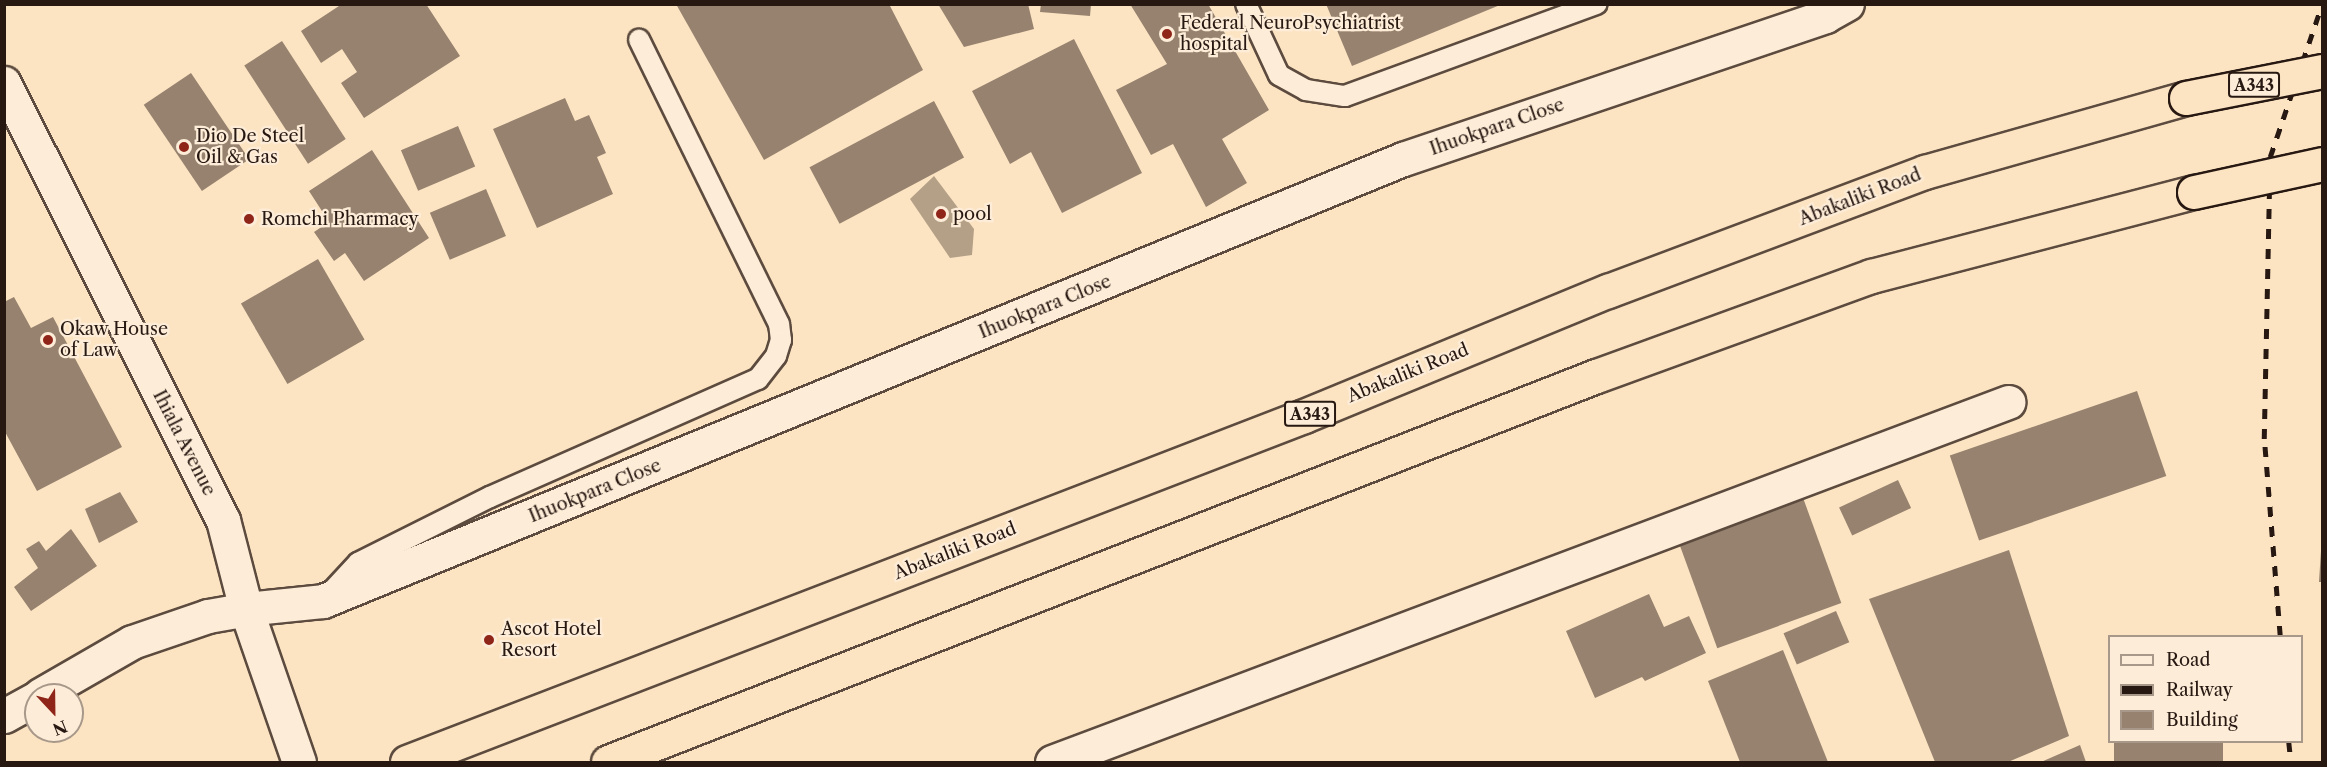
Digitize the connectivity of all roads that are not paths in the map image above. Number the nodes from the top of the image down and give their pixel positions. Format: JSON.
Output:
{"nodes":[{"id":1,"x":1246,"y":4,"type":"edge"},
{"id":2,"x":1597,"y":4,"type":"edge"},
{"id":3,"x":1847,"y":4,"type":"edge"},
{"id":4,"x":639,"y":40,"type":"dead end"},
{"id":5,"x":2322,"y":72,"type":"edge"},
{"id":6,"x":4,"y":83,"type":"edge"},
{"id":7,"x":2322,"y":164,"type":"edge"},
{"id":8,"x":2008,"y":402,"type":"dead end"},
{"id":9,"x":323,"y":601,"type":"junction"},
{"id":10,"x":246,"y":609,"type":"junction"},
{"id":11,"x":61,"y":683,"type":"edge"},
{"id":12,"x":24,"y":705,"type":"edge"},
{"id":13,"x":4,"y":716,"type":"edge"},
{"id":14,"x":299,"y":762,"type":"edge"},
{"id":15,"x":407,"y":762,"type":"edge"},
{"id":16,"x":608,"y":762,"type":"edge"},
{"id":17,"x":1052,"y":762,"type":"edge"}],
"edges":[{"from":1,"to":2,"type":"lane"},
{"from":3,"to":9,"type":"street","name":"Ihuokpara Close"},
{"from":4,"to":9,"type":"lane"},
{"from":5,"to":15,"type":"highway","name":"Abakaliki Road","number":"A343","bridge":true},
{"from":6,"to":10,"type":"street","name":"Ihiala Avenue"},
{"from":7,"to":16,"type":"highway","bridge":true},
{"from":8,"to":17,"type":"street"},
{"from":9,"to":10,"type":"street","name":"Ihuokpara Close"},
{"from":10,"to":11,"type":"street"},
{"from":10,"to":14,"type":"street","name":"Ihiala Avenue"},
{"from":12,"to":13,"type":"street"}]}
